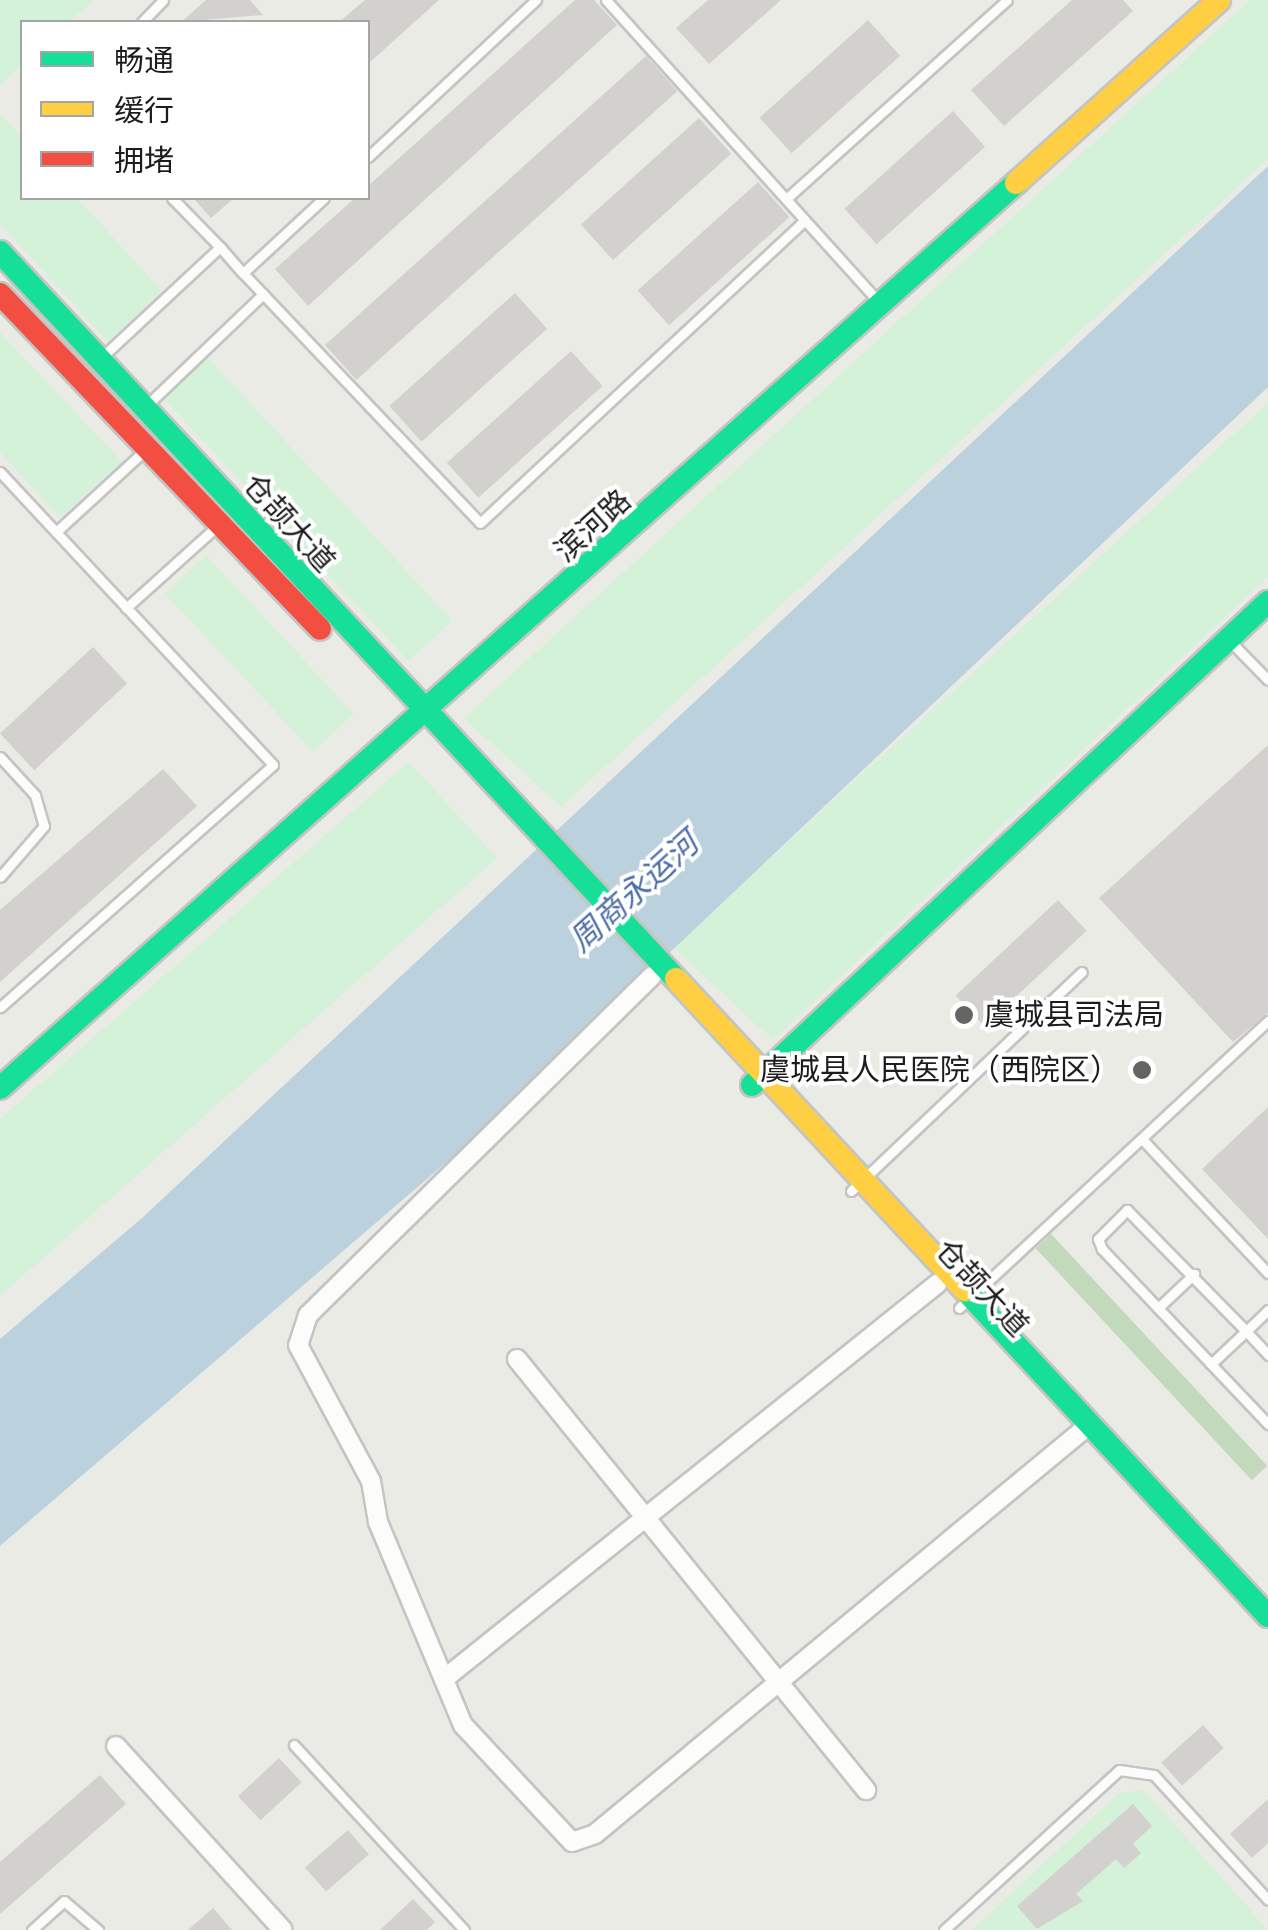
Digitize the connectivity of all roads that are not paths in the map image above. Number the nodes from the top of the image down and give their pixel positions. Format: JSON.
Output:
{"nodes":[{"id":1,"x":164,"y":0,"type":"edge"},
{"id":2,"x":536,"y":0,"type":"edge"},
{"id":3,"x":606,"y":0,"type":"edge"},
{"id":4,"x":1007,"y":0,"type":"edge"},
{"id":5,"x":1219,"y":0,"type":"edge"},
{"id":6,"x":144,"y":20,"type":"edge"},
{"id":7,"x":370,"y":155,"type":"edge"},
{"id":8,"x":786,"y":199,"type":"junction"},
{"id":9,"x":174,"y":200,"type":"edge"},
{"id":10,"x":322,"y":200,"type":"edge"},
{"id":11,"x":805,"y":220,"type":"junction"},
{"id":12,"x":220,"y":247,"type":"junction"},
{"id":13,"x":0,"y":252,"type":"edge"},
{"id":14,"x":243,"y":273,"type":"junction"},
{"id":15,"x":0,"y":294,"type":"edge"},
{"id":16,"x":263,"y":294,"type":"junction"},
{"id":17,"x":882,"y":305,"type":"junction"},
{"id":18,"x":99,"y":360,"type":"junction"},
{"id":19,"x":80,"y":378,"type":"junction"},
{"id":20,"x":143,"y":409,"type":"junction"},
{"id":21,"x":126,"y":425,"type":"junction"},
{"id":22,"x":156,"y":440,"type":"junction"},
{"id":23,"x":0,"y":472,"type":"edge"},
{"id":24,"x":228,"y":516,"type":"junction"},
{"id":25,"x":56,"y":532,"type":"junction"},
{"id":26,"x":1268,"y":602,"type":"edge"},
{"id":27,"x":126,"y":608,"type":"junction"},
{"id":28,"x":1228,"y":639,"type":"junction"},
{"id":29,"x":1268,"y":680,"type":"edge"},
{"id":30,"x":420,"y":722,"type":"junction"},
{"id":31,"x":0,"y":757,"type":"edge"},
{"id":32,"x":0,"y":876,"type":"edge"},
{"id":33,"x":656,"y":972,"type":"junction"},
{"id":34,"x":1082,"y":972,"type":"dead end"},
{"id":35,"x":0,"y":1007,"type":"edge"},
{"id":36,"x":1268,"y":1021,"type":"edge"},
{"id":37,"x":756,"y":1081,"type":"junction"},
{"id":38,"x":0,"y":1088,"type":"edge"},
{"id":39,"x":1142,"y":1138,"type":"junction"},
{"id":40,"x":855,"y":1186,"type":"junction"},
{"id":41,"x":1268,"y":1273,"type":"edge"},
{"id":42,"x":1194,"y":1274,"type":"junction"},
{"id":43,"x":937,"y":1284,"type":"junction"},
{"id":44,"x":964,"y":1303,"type":"junction"},
{"id":45,"x":1158,"y":1308,"type":"junction"},
{"id":46,"x":1268,"y":1310,"type":"edge"},
{"id":47,"x":1246,"y":1331,"type":"junction"},
{"id":48,"x":1268,"y":1354,"type":"edge"},
{"id":49,"x":517,"y":1358,"type":"dead end"},
{"id":50,"x":1211,"y":1364,"type":"junction"},
{"id":51,"x":1268,"y":1424,"type":"edge"},
{"id":52,"x":1083,"y":1430,"type":"junction"},
{"id":53,"x":646,"y":1518,"type":"junction"},
{"id":54,"x":1268,"y":1616,"type":"edge"},
{"id":55,"x":1268,"y":1640,"type":"edge"},
{"id":56,"x":444,"y":1679,"type":"junction"},
{"id":57,"x":778,"y":1682,"type":"junction"},
{"id":58,"x":294,"y":1745,"type":"dead end"},
{"id":59,"x":116,"y":1746,"type":"dead end"},
{"id":60,"x":866,"y":1790,"type":"dead end"},
{"id":61,"x":1268,"y":1900,"type":"edge"},
{"id":62,"x":32,"y":1930,"type":"edge"},
{"id":63,"x":98,"y":1930,"type":"edge"},
{"id":64,"x":284,"y":1930,"type":"edge"},
{"id":65,"x":464,"y":1930,"type":"edge"},
{"id":66,"x":944,"y":1930,"type":"edge"}],
"edges":[{"from":1,"to":6,"type":"lane"},
{"from":2,"to":7,"type":"lane"},
{"from":3,"to":8,"type":"lane"},
{"from":4,"to":8,"type":"lane"},
{"from":5,"to":17,"type":"main road","name":"滨河路"},
{"from":8,"to":11,"type":"lane"},
{"from":9,"to":12,"type":"lane"},
{"from":10,"to":14,"type":"lane"},
{"from":11,"to":16,"type":"lane"},
{"from":11,"to":17,"type":"lane"},
{"from":12,"to":14,"type":"lane"},
{"from":12,"to":18,"type":"lane"},
{"from":13,"to":18,"type":"main road","name":"仓颉大道"},
{"from":14,"to":16,"type":"lane"},
{"from":15,"to":19,"type":"main road","name":"仓颉大道"},
{"from":16,"to":20,"type":"lane"},
{"from":17,"to":30,"type":"main road","name":"滨河路"},
{"from":18,"to":19,"type":"lane"},
{"from":18,"to":20,"type":"main road","name":"仓颉大道"},
{"from":19,"to":21,"type":"main road","name":"仓颉大道"},
{"from":20,"to":21,"type":"lane"},
{"from":20,"to":22,"type":"main road","name":"仓颉大道"},
{"from":21,"to":22,"type":"main road","name":"仓颉大道"},
{"from":22,"to":24,"type":"main road","name":"仓颉大道"},
{"from":22,"to":25,"type":"lane"},
{"from":23,"to":25,"type":"lane"},
{"from":24,"to":27,"type":"lane"},
{"from":24,"to":30,"type":"main road","name":"仓颉大道"},
{"from":25,"to":27,"type":"lane"},
{"from":26,"to":28,"type":"main road"},
{"from":27,"to":35,"type":"lane"},
{"from":28,"to":29,"type":"lane"},
{"from":28,"to":37,"type":"main road"},
{"from":30,"to":33,"type":"main road","name":"仓颉大道"},
{"from":30,"to":38,"type":"main road","name":"滨河路"},
{"from":31,"to":32,"type":"lane"},
{"from":33,"to":37,"type":"main road","name":"仓颉大道"},
{"from":33,"to":56,"type":"street"},
{"from":34,"to":40,"type":"lane"},
{"from":36,"to":39,"type":"lane"},
{"from":37,"to":40,"type":"main road","name":"仓颉大道"},
{"from":39,"to":41,"type":"lane"},
{"from":39,"to":44,"type":"lane"},
{"from":40,"to":43,"type":"main road","name":"仓颉大道"},
{"from":40,"to":44,"type":"main road","name":"仓颉大道"},
{"from":42,"to":45,"type":"lane"},
{"from":42,"to":45,"type":"lane"},
{"from":42,"to":47,"type":"lane"},
{"from":43,"to":44,"type":"main road","name":"仓颉大道"},
{"from":43,"to":53,"type":"street"},
{"from":44,"to":52,"type":"main road","name":"仓颉大道"},
{"from":45,"to":50,"type":"lane"},
{"from":46,"to":47,"type":"lane"},
{"from":47,"to":48,"type":"lane"},
{"from":47,"to":50,"type":"lane"},
{"from":49,"to":53,"type":"street"},
{"from":50,"to":51,"type":"lane"},
{"from":52,"to":54,"type":"main road","name":"仓颉大道"},
{"from":52,"to":55,"type":"main road","name":"仓颉大道"},
{"from":52,"to":57,"type":"street"},
{"from":53,"to":56,"type":"street"},
{"from":53,"to":57,"type":"street"},
{"from":56,"to":57,"type":"street"},
{"from":57,"to":60,"type":"street"},
{"from":58,"to":65,"type":"lane"},
{"from":59,"to":64,"type":"street"},
{"from":61,"to":66,"type":"lane"},
{"from":62,"to":63,"type":"lane"}]}
